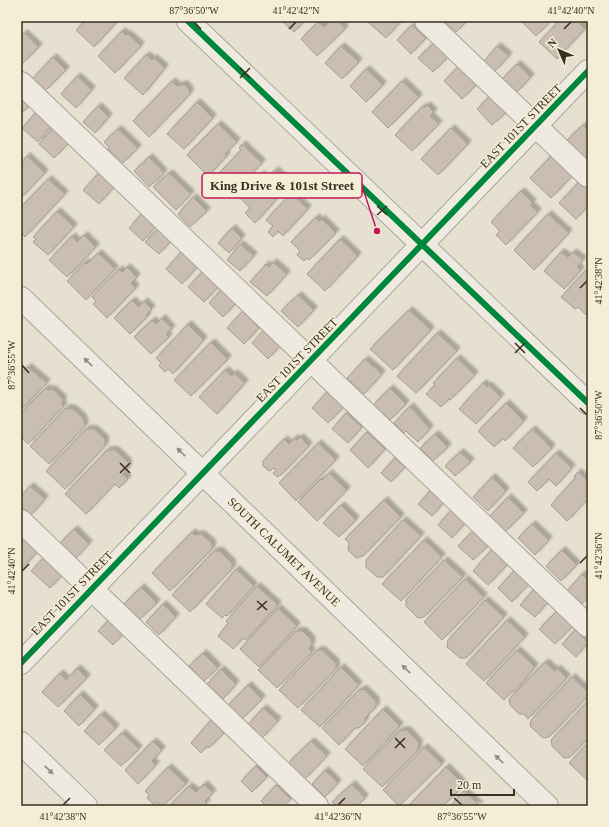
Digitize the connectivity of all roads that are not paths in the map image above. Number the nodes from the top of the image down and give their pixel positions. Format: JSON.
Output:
{"nodes":[{"id":1,"x":188,"y":21,"type":"edge"},
{"id":2,"x":426,"y":21,"type":"edge"},
{"id":3,"x":588,"y":71,"type":"edge"},
{"id":4,"x":21,"y":83,"type":"edge"},
{"id":5,"x":536,"y":126,"type":"junction"},
{"id":6,"x":588,"y":176,"type":"edge"},
{"id":7,"x":423,"y":244,"type":"junction"},
{"id":8,"x":21,"y":298,"type":"edge"},
{"id":9,"x":311,"y":361,"type":"junction"},
{"id":10,"x":588,"y":403,"type":"edge"},
{"id":11,"x":203,"y":473,"type":"junction"},
{"id":12,"x":21,"y":521,"type":"edge"},
{"id":13,"x":92,"y":589,"type":"junction"},
{"id":14,"x":588,"y":626,"type":"edge"},
{"id":15,"x":21,"y":663,"type":"edge"},
{"id":16,"x":21,"y":743,"type":"edge"},
{"id":17,"x":86,"y":806,"type":"edge"},
{"id":18,"x":317,"y":806,"type":"edge"},
{"id":19,"x":548,"y":806,"type":"edge"}],
"edges":[{"from":1,"to":7,"type":"street"},
{"from":2,"to":5,"type":"street"},
{"from":3,"to":5,"type":"street","name":"EAST 101ST STREET"},
{"from":4,"to":9,"type":"street"},
{"from":5,"to":6,"type":"street"},
{"from":5,"to":7,"type":"street","name":"EAST 101ST STREET"},
{"from":7,"to":9,"type":"street","name":"EAST 101ST STREET"},
{"from":7,"to":10,"type":"street"},
{"from":11,"to":8,"type":"street","name":"SOUTH CALUMET AVENUE","one_way":true},
{"from":9,"to":11,"type":"street","name":"EAST 101ST STREET"},
{"from":9,"to":14,"type":"street"},
{"from":11,"to":13,"type":"street","name":"EAST 101ST STREET"},
{"from":19,"to":11,"type":"street","name":"SOUTH CALUMET AVENUE","one_way":true},
{"from":12,"to":13,"type":"street"},
{"from":13,"to":15,"type":"street","name":"EAST 101ST STREET"},
{"from":13,"to":18,"type":"street"},
{"from":16,"to":17,"type":"street","one_way":true}]}
